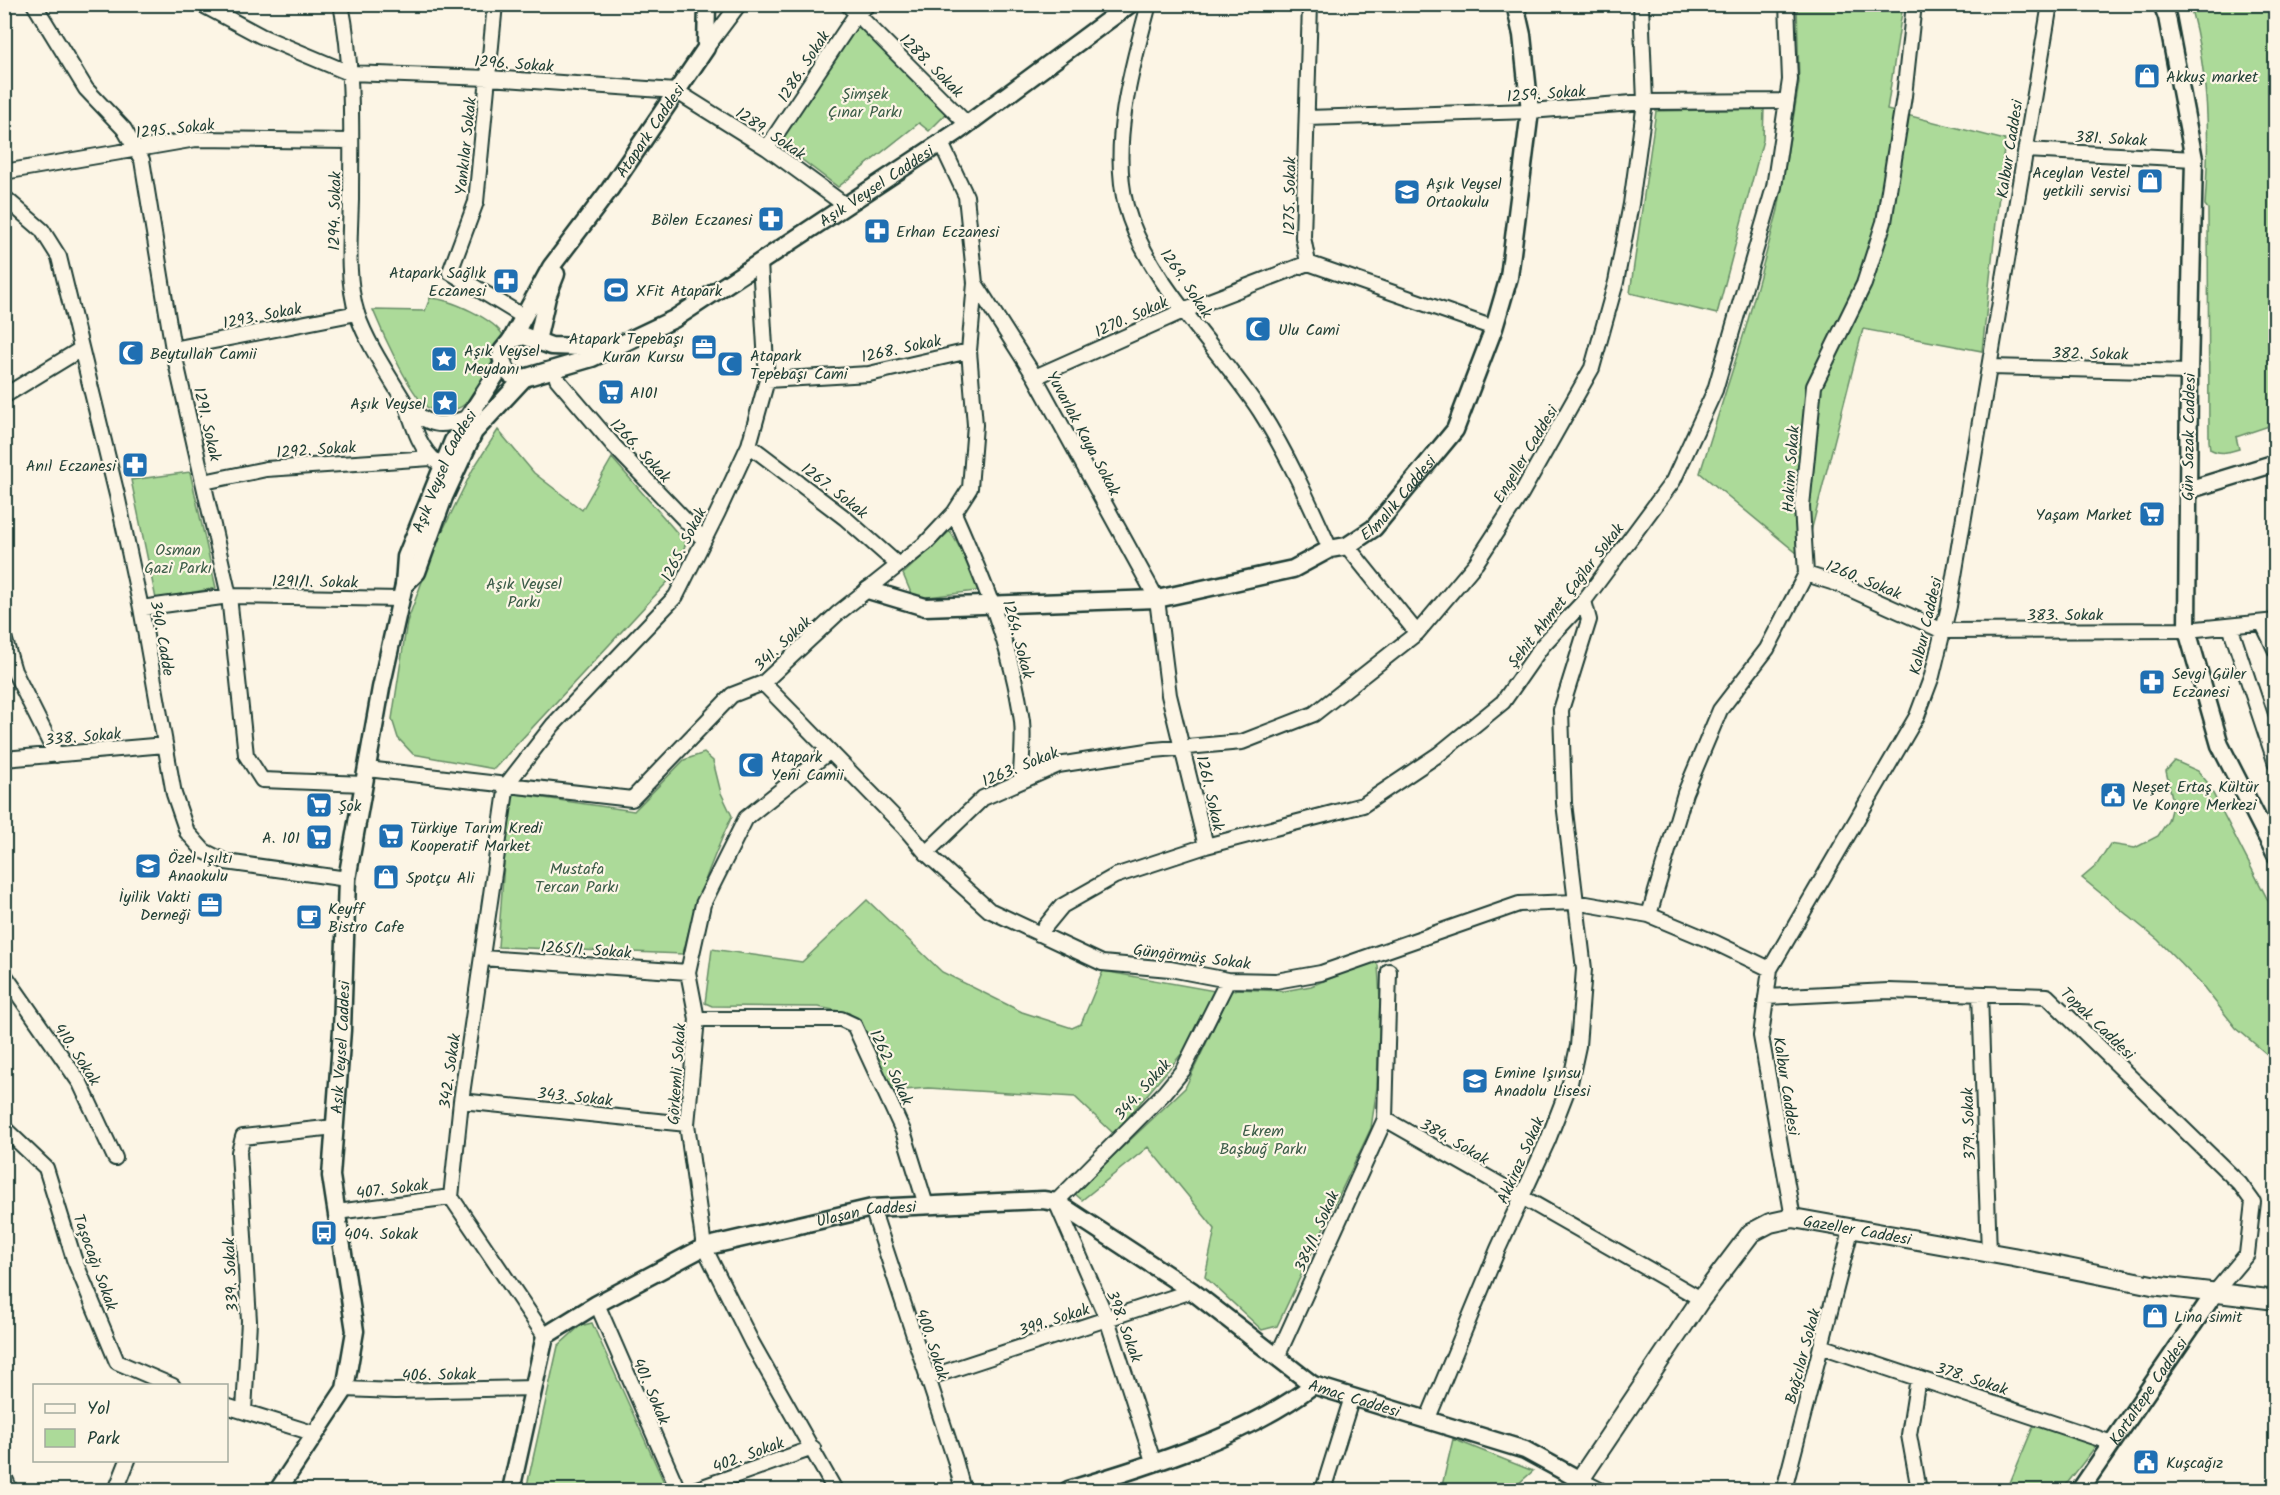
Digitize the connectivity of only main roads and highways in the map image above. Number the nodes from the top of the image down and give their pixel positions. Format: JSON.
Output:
{"nodes":[{"id":1,"x":2276,"y":1300,"type":"edge"},
{"id":2,"x":1576,"y":1485,"type":"edge"}],
"edges":[{"from":1,"to":2,"type":"main road","name":"Gazeller Caddesi"}]}
